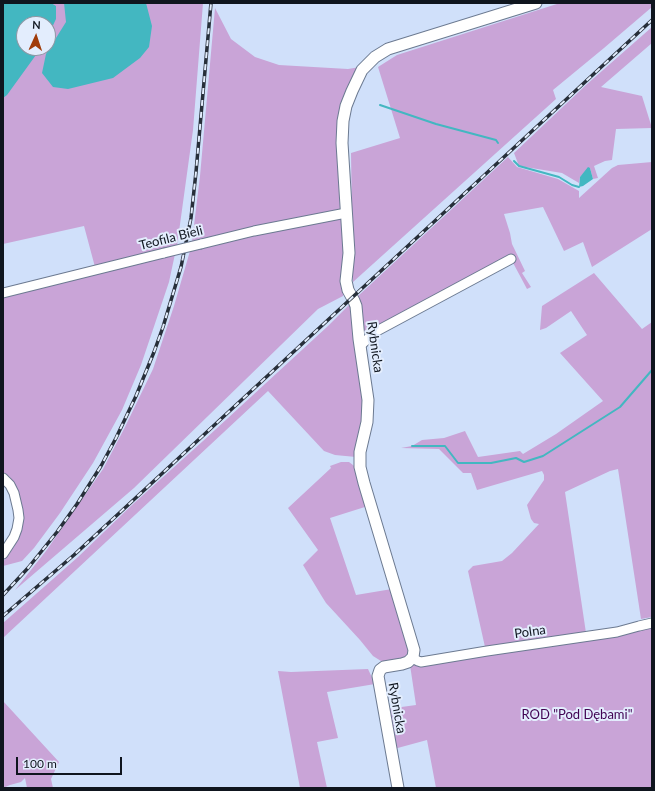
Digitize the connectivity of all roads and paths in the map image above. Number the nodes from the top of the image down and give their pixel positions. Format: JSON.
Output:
{"nodes":[{"id":1,"x":536,"y":3,"type":"edge"},
{"id":2,"x":346,"y":213,"type":"junction"},
{"id":3,"x":511,"y":259,"type":"dead end"},
{"id":4,"x":3,"y":294,"type":"edge"},
{"id":5,"x":360,"y":346,"type":"junction"},
{"id":6,"x":3,"y":478,"type":"edge"},
{"id":7,"x":3,"y":554,"type":"edge"},
{"id":8,"x":652,"y":624,"type":"edge"},
{"id":9,"x":412,"y":658,"type":"junction"},
{"id":10,"x":398,"y":788,"type":"edge"}],
"edges":[{"from":1,"to":2,"type":"street","name":"Rybnicka"},
{"from":2,"to":4,"type":"street","name":"Teofila Bieli","bridge":true},
{"from":2,"to":5,"type":"street","name":"Rybnicka"},
{"from":3,"to":5,"type":"street"},
{"from":5,"to":9,"type":"street","name":"Rybnicka"},
{"from":6,"to":7,"type":"street"},
{"from":8,"to":9,"type":"street","name":"Polna"},
{"from":9,"to":10,"type":"street","name":"Rybnicka"}]}
